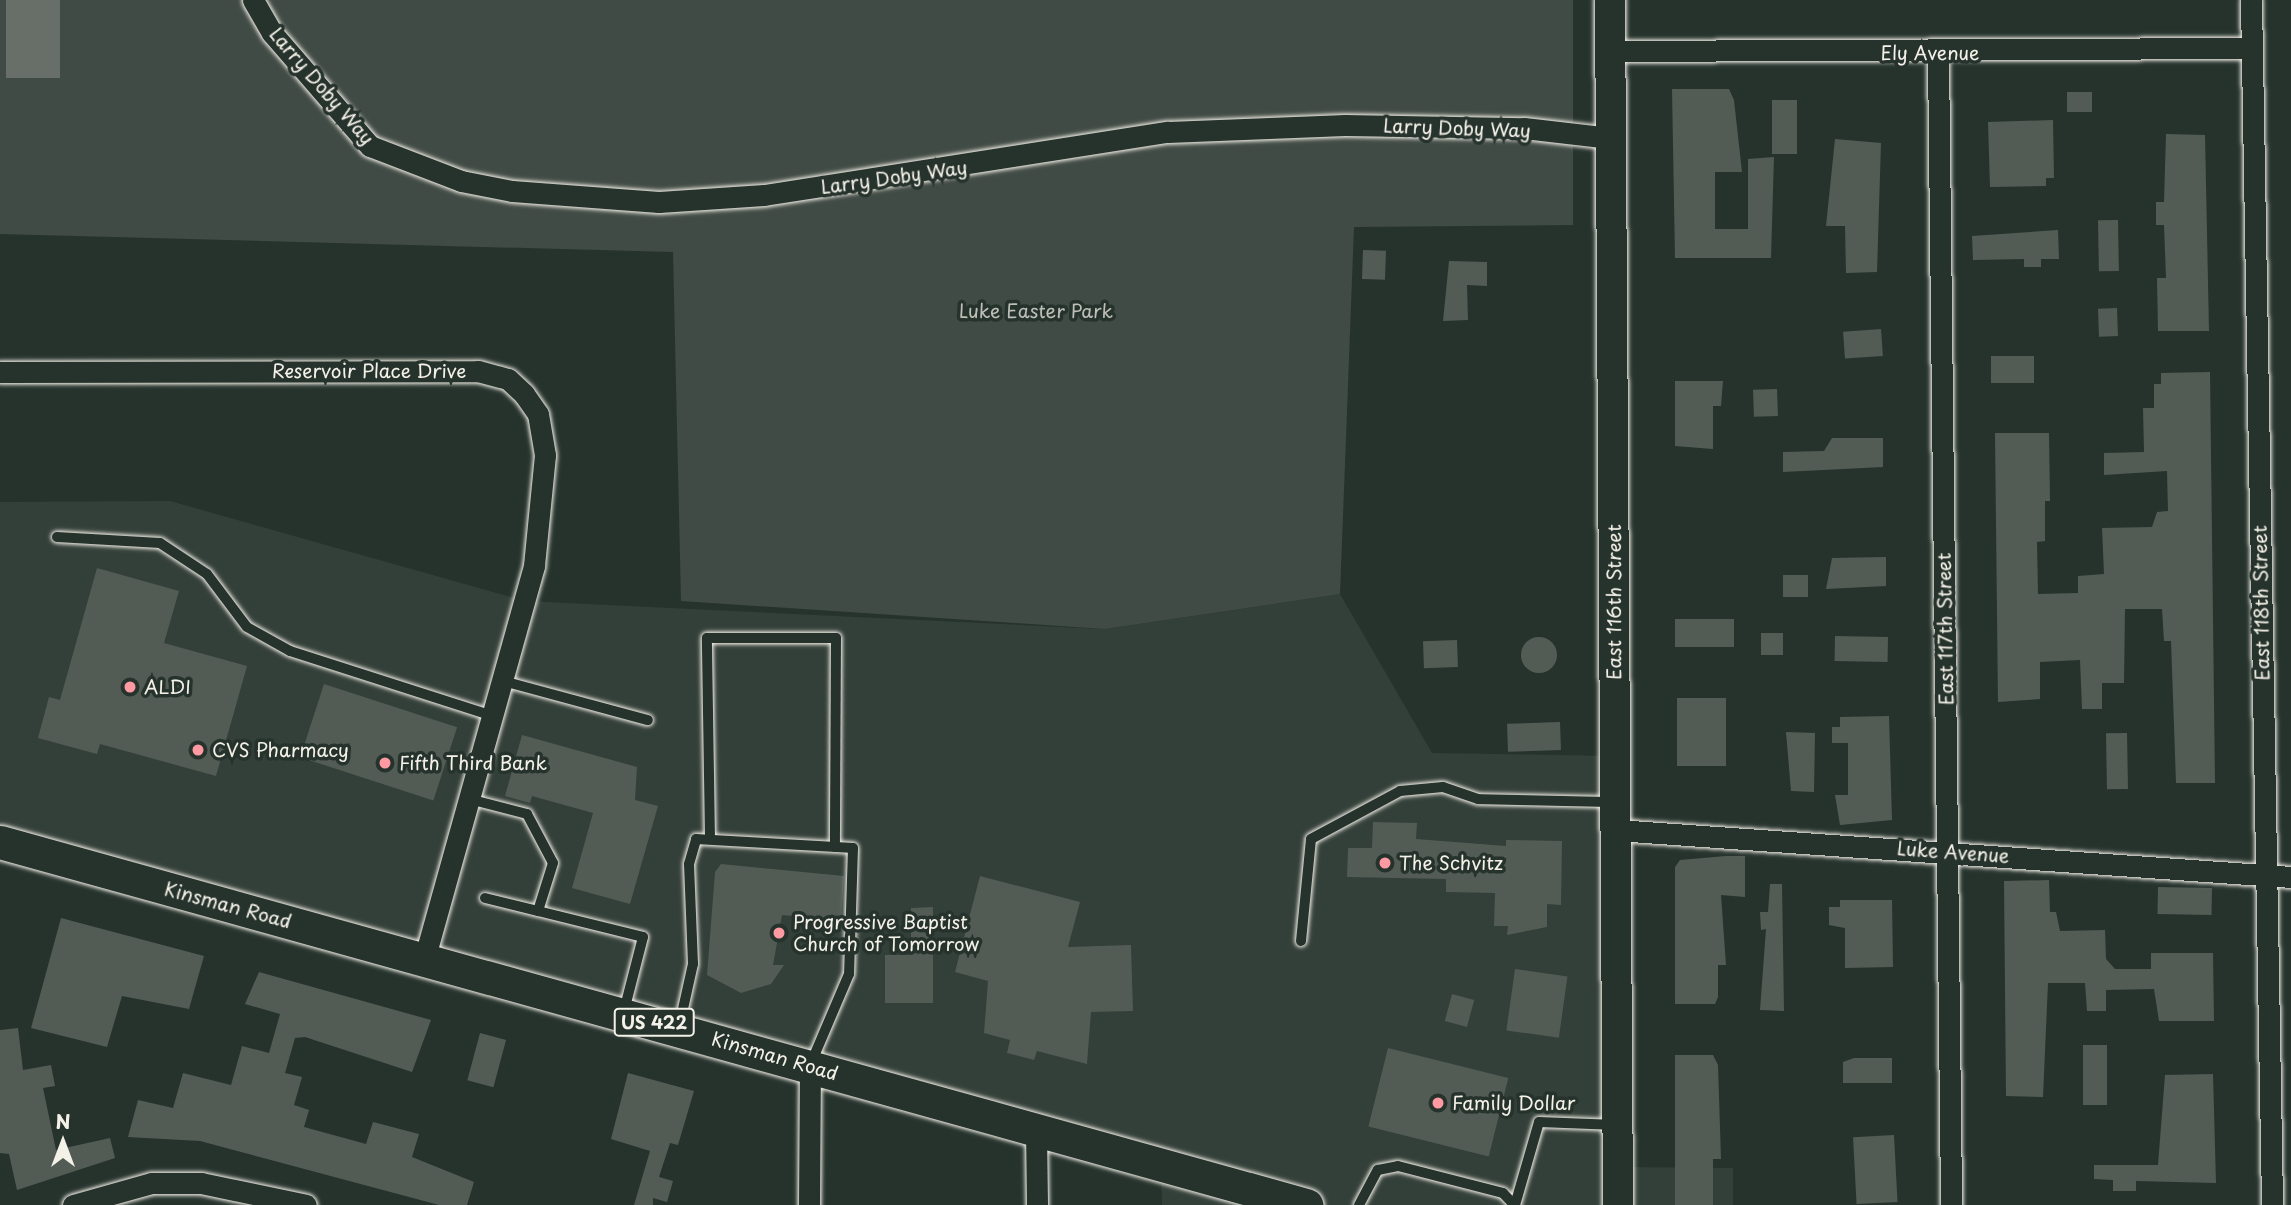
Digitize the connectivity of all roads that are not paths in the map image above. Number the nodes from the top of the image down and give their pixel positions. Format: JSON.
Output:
{"nodes":[{"id":1,"x":253,"y":0,"type":"edge"},
{"id":2,"x":1610,"y":0,"type":"edge"},
{"id":3,"x":2251,"y":0,"type":"edge"},
{"id":4,"x":2251,"y":48,"type":"junction"},
{"id":5,"x":1610,"y":51,"type":"junction"},
{"id":6,"x":1938,"y":54,"type":"junction"},
{"id":7,"x":1610,"y":138,"type":"junction"},
{"id":8,"x":0,"y":372,"type":"edge"},
{"id":9,"x":57,"y":537,"type":"dead end"},
{"id":10,"x":498,"y":698,"type":"junction"},
{"id":11,"x":648,"y":720,"type":"dead end"},
{"id":12,"x":469,"y":799,"type":"junction"},
{"id":13,"x":1615,"y":816,"type":"junction"},
{"id":14,"x":710,"y":839,"type":"junction"},
{"id":15,"x":0,"y":842,"type":"edge"},
{"id":16,"x":835,"y":847,"type":"junction"},
{"id":17,"x":1948,"y":851,"type":"junction"},
{"id":18,"x":2266,"y":876,"type":"junction"},
{"id":19,"x":2291,"y":877,"type":"edge"},
{"id":20,"x":485,"y":898,"type":"dead end"},
{"id":21,"x":538,"y":911,"type":"junction"},
{"id":22,"x":1301,"y":941,"type":"dead end"},
{"id":23,"x":424,"y":959,"type":"junction"},
{"id":24,"x":623,"y":1014,"type":"junction"},
{"id":25,"x":678,"y":1029,"type":"junction"},
{"id":26,"x":810,"y":1065,"type":"junction"},
{"id":27,"x":1618,"y":1125,"type":"junction"},
{"id":28,"x":1036,"y":1131,"type":"junction"},
{"id":29,"x":73,"y":1205,"type":"edge"},
{"id":30,"x":306,"y":1205,"type":"edge"},
{"id":31,"x":809,"y":1205,"type":"edge"},
{"id":32,"x":1037,"y":1205,"type":"edge"},
{"id":33,"x":1302,"y":1205,"type":"edge"},
{"id":34,"x":1359,"y":1205,"type":"edge"},
{"id":35,"x":1514,"y":1205,"type":"edge"},
{"id":36,"x":1618,"y":1205,"type":"edge"},
{"id":37,"x":1951,"y":1205,"type":"edge"},
{"id":38,"x":2272,"y":1205,"type":"edge"}],
"edges":[{"from":1,"to":7,"type":"street","name":"Larry Doby Way"},
{"from":2,"to":5,"type":"main road","name":"East 116th Street"},
{"from":3,"to":4,"type":"street","name":"East 118th Street"},
{"from":4,"to":6,"type":"street","name":"Ely Avenue"},
{"from":4,"to":18,"type":"street","name":"East 118th Street"},
{"from":5,"to":6,"type":"street","name":"Ely Avenue"},
{"from":5,"to":7,"type":"main road","name":"East 116th Street"},
{"from":6,"to":17,"type":"street","name":"East 117th Street"},
{"from":7,"to":13,"type":"main road","name":"East 116th Street"},
{"from":8,"to":10,"type":"street","name":"Reservoir Place Drive"},
{"from":9,"to":10,"type":"lane"},
{"from":10,"to":11,"type":"lane"},
{"from":10,"to":12,"type":"street","name":"Reservoir Place Drive"},
{"from":12,"to":21,"type":"lane"},
{"from":12,"to":23,"type":"street","name":"Reservoir Place Drive"},
{"from":13,"to":17,"type":"street","name":"Luke Avenue"},
{"from":13,"to":22,"type":"lane","name":"Luke Avenue"},
{"from":13,"to":27,"type":"main road","name":"East 116th Street"},
{"from":14,"to":16,"type":"lane"},
{"from":14,"to":16,"type":"lane"},
{"from":14,"to":25,"type":"lane"},
{"from":15,"to":23,"type":"main road","name":"Kinsman Road","number":"US 422"},
{"from":16,"to":26,"type":"lane"},
{"from":17,"to":18,"type":"street","name":"Luke Avenue"},
{"from":17,"to":37,"type":"street","name":"East 117th Street"},
{"from":18,"to":19,"type":"street","name":"Luke Avenue"},
{"from":18,"to":38,"type":"street","name":"East 118th Street"},
{"from":20,"to":21,"type":"lane"},
{"from":21,"to":24,"type":"lane"},
{"from":23,"to":24,"type":"main road","name":"Kinsman Road","number":"US 422"},
{"from":24,"to":25,"type":"main road","name":"Kinsman Road","number":"US 422"},
{"from":25,"to":26,"type":"main road","name":"Kinsman Road","number":"US 422"},
{"from":26,"to":28,"type":"main road","name":"Kinsman Road","number":"US 422"},
{"from":26,"to":31,"type":"street"},
{"from":27,"to":35,"type":"lane"},
{"from":27,"to":36,"type":"main road","name":"East 116th Street"},
{"from":28,"to":32,"type":"street"},
{"from":28,"to":33,"type":"main road","name":"Kinsman Road","number":"US 422"},
{"from":29,"to":30,"type":"street"},
{"from":34,"to":35,"type":"lane"}]}
